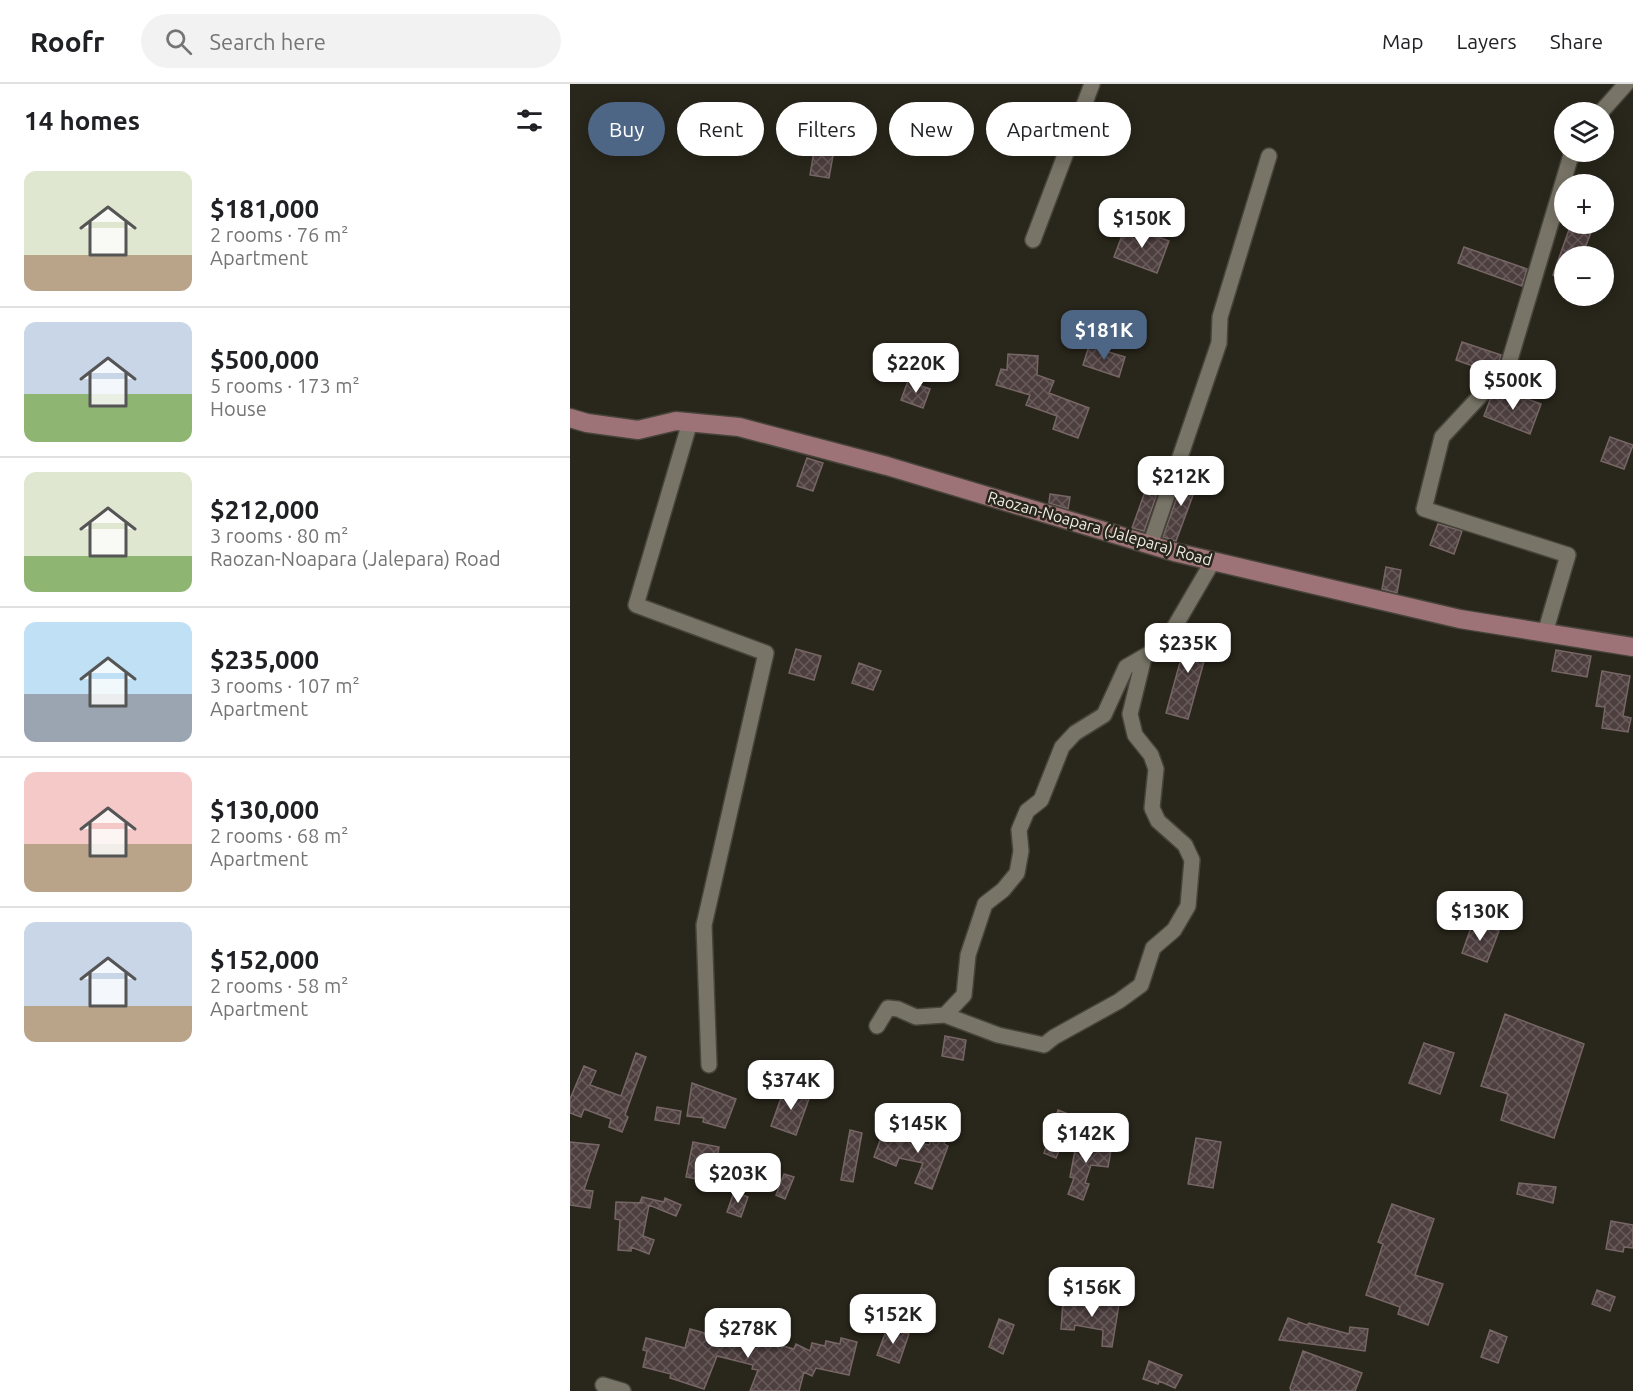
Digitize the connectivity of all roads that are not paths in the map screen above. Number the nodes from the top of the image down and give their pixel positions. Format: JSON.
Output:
{"nodes":[{"id":1,"x":1092,"y":84,"type":"edge"},
{"id":2,"x":1626,"y":84,"type":"edge"},
{"id":3,"x":1610,"y":102,"type":"edge"},
{"id":4,"x":1269,"y":156,"type":"dead end"},
{"id":5,"x":1569,"y":162,"type":"edge"},
{"id":6,"x":1033,"y":240,"type":"dead end"},
{"id":7,"x":570,"y":418,"type":"edge"},
{"id":8,"x":690,"y":422,"type":"junction"},
{"id":9,"x":1150,"y":545,"type":"junction"},
{"id":10,"x":1213,"y":561,"type":"junction"},
{"id":11,"x":1545,"y":633,"type":"junction"},
{"id":12,"x":1633,"y":647,"type":"edge"},
{"id":13,"x":1144,"y":657,"type":"junction"},
{"id":14,"x":945,"y":1015,"type":"junction"},
{"id":15,"x":877,"y":1026,"type":"dead end"},
{"id":16,"x":709,"y":1065,"type":"dead end"},
{"id":17,"x":603,"y":1385,"type":"dead end"},
{"id":18,"x":624,"y":1391,"type":"edge"}],
"edges":[{"from":1,"to":6,"type":"street"},
{"from":2,"to":3,"type":"street"},
{"from":4,"to":9,"type":"street"},
{"from":5,"to":11,"type":"street"},
{"from":7,"to":8,"type":"main road","name":"Raozan-Noapara (Jalepara) Road"},
{"from":8,"to":9,"type":"main road","name":"Raozan-Noapara (Jalepara) Road"},
{"from":8,"to":16,"type":"street"},
{"from":9,"to":10,"type":"main road","name":"Raozan-Noapara (Jalepara) Road"},
{"from":10,"to":11,"type":"main road","name":"Raozan-Noapara (Jalepara) Road"},
{"from":10,"to":13,"type":"street"},
{"from":11,"to":12,"type":"main road","name":"Raozan-Noapara (Jalepara) Road"},
{"from":13,"to":14,"type":"street"},
{"from":13,"to":14,"type":"street"},
{"from":14,"to":15,"type":"street"},
{"from":17,"to":18,"type":"street"}]}
